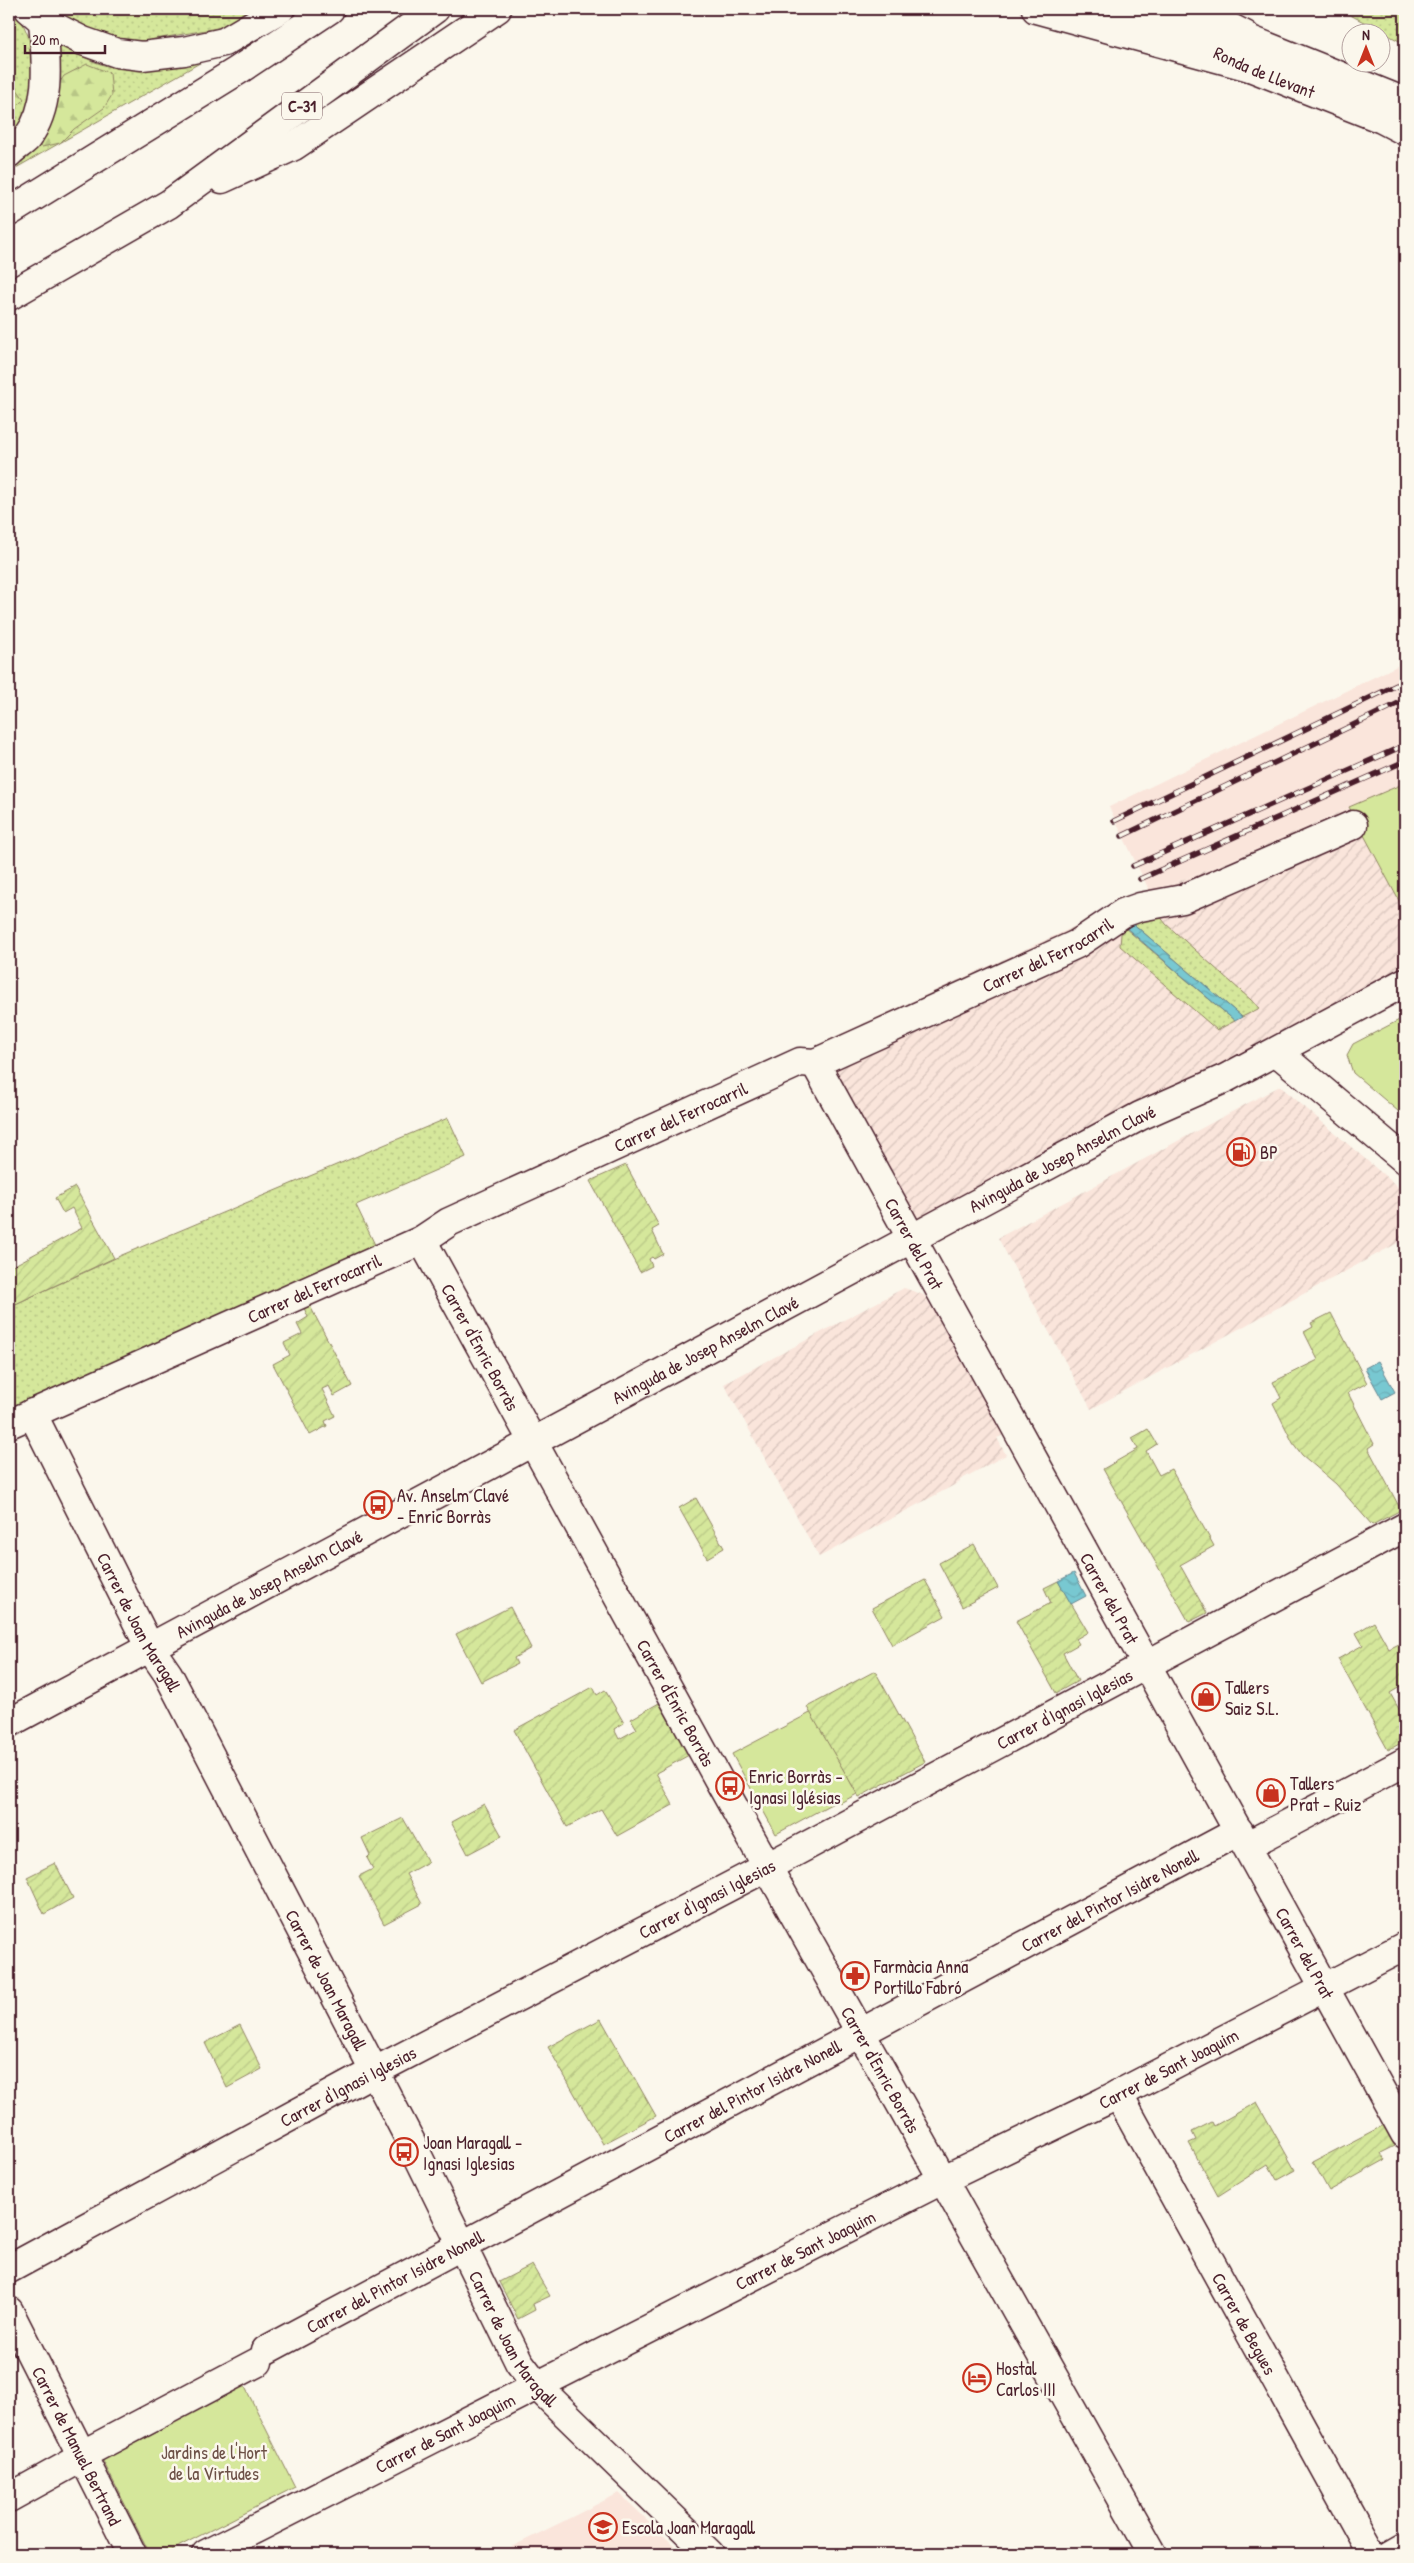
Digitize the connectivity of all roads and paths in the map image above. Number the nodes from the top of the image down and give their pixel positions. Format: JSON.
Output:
{"nodes":[{"id":1,"x":280,"y":9,"type":"edge"},
{"id":2,"x":330,"y":9,"type":"edge"},
{"id":3,"x":435,"y":9,"type":"edge"},
{"id":4,"x":497,"y":9,"type":"edge"},
{"id":5,"x":1036,"y":9,"type":"edge"},
{"id":6,"x":1124,"y":9,"type":"edge"},
{"id":7,"x":1174,"y":9,"type":"edge"},
{"id":8,"x":1194,"y":9,"type":"edge"},
{"id":9,"x":36,"y":15,"type":"edge"},
{"id":10,"x":1244,"y":35,"type":"junction"},
{"id":11,"x":1250,"y":67,"type":"junction"},
{"id":12,"x":1405,"y":102,"type":"edge"},
{"id":13,"x":1405,"y":131,"type":"edge"},
{"id":14,"x":9,"y":152,"type":"edge"},
{"id":15,"x":169,"y":204,"type":"junction"},
{"id":16,"x":9,"y":212,"type":"edge"},
{"id":17,"x":9,"y":296,"type":"edge"},
{"id":18,"x":1354,"y":826,"type":"dead end"},
{"id":19,"x":1405,"y":982,"type":"edge"},
{"id":20,"x":1277,"y":1052,"type":"junction"},
{"id":21,"x":815,"y":1063,"type":"junction"},
{"id":22,"x":1405,"y":1160,"type":"edge"},
{"id":23,"x":912,"y":1238,"type":"junction"},
{"id":24,"x":422,"y":1240,"type":"junction"},
{"id":25,"x":20,"y":1418,"type":"edge"},
{"id":26,"x":532,"y":1442,"type":"junction"},
{"id":27,"x":1405,"y":1527,"type":"edge"},
{"id":28,"x":150,"y":1648,"type":"junction"},
{"id":29,"x":1148,"y":1664,"type":"junction"},
{"id":30,"x":9,"y":1723,"type":"edge"},
{"id":31,"x":1405,"y":1762,"type":"edge"},
{"id":32,"x":1244,"y":1838,"type":"junction"},
{"id":33,"x":767,"y":1867,"type":"junction"},
{"id":34,"x":1405,"y":1946,"type":"edge"},
{"id":35,"x":1325,"y":1987,"type":"junction"},
{"id":36,"x":860,"y":2033,"type":"junction"},
{"id":37,"x":375,"y":2072,"type":"junction"},
{"id":38,"x":1118,"y":2094,"type":"junction"},
{"id":39,"x":1402,"y":2121,"type":"edge"},
{"id":40,"x":942,"y":2180,"type":"junction"},
{"id":41,"x":463,"y":2245,"type":"junction"},
{"id":42,"x":9,"y":2269,"type":"edge"},
{"id":43,"x":9,"y":2311,"type":"edge"},
{"id":44,"x":538,"y":2387,"type":"junction"},
{"id":45,"x":87,"y":2454,"type":"junction"},
{"id":46,"x":9,"y":2498,"type":"edge"},
{"id":47,"x":1405,"y":2546,"type":"edge"},
{"id":48,"x":132,"y":2554,"type":"edge"},
{"id":49,"x":206,"y":2554,"type":"edge"},
{"id":50,"x":710,"y":2554,"type":"edge"},
{"id":51,"x":1153,"y":2554,"type":"edge"},
{"id":52,"x":1372,"y":2554,"type":"edge"},
{"id":53,"x":1391,"y":2554,"type":"edge"}],
"edges":[{"from":1,"to":9,"type":"main road"},
{"from":2,"to":16,"type":"main road"},
{"from":3,"to":15,"type":"main road","number":"C-31"},
{"from":4,"to":15,"type":"main road"},
{"from":5,"to":11,"type":"main road"},
{"from":6,"to":11,"type":"main road","name":"Ronda de Llevant"},
{"from":7,"to":10,"type":"main road","name":"Ronda de Llevant"},
{"from":8,"to":10,"type":"main road"},
{"from":9,"to":14,"type":"main road"},
{"from":10,"to":12,"type":"main road","name":"Ronda de Llevant"},
{"from":11,"to":13,"type":"main road","name":"Ronda de Llevant"},
{"from":15,"to":17,"type":"main road","number":"C-31"},
{"from":18,"to":21,"type":"main road","name":"Carrer del Ferrocarril"},
{"from":19,"to":20,"type":"main road","name":"Avinguda de Josep Anselm Clavé"},
{"from":20,"to":22,"type":"main road"},
{"from":20,"to":23,"type":"main road","name":"Avinguda de Josep Anselm Clavé"},
{"from":21,"to":23,"type":"main road","name":"Carrer del Prat"},
{"from":21,"to":24,"type":"main road","name":"Carrer del Ferrocarril"},
{"from":23,"to":26,"type":"main road","name":"Avinguda de Josep Anselm Clavé"},
{"from":23,"to":29,"type":"main road","name":"Carrer del Prat"},
{"from":24,"to":25,"type":"main road","name":"Carrer del Ferrocarril"},
{"from":24,"to":26,"type":"main road","name":"Carrer d'Enric Borràs"},
{"from":25,"to":28,"type":"main road","name":"Carrer de Joan Maragall"},
{"from":26,"to":28,"type":"main road","name":"Avinguda de Josep Anselm Clavé"},
{"from":26,"to":33,"type":"main road","name":"Carrer d'Enric Borràs"},
{"from":27,"to":29,"type":"main road","name":"Carrer d'Ignasi Iglesias"},
{"from":28,"to":30,"type":"main road","name":"Avinguda de Josep Anselm Clavé"},
{"from":28,"to":37,"type":"main road","name":"Carrer de Joan Maragall"},
{"from":29,"to":32,"type":"main road","name":"Carrer del Prat"},
{"from":29,"to":33,"type":"main road","name":"Carrer d'Ignasi Iglesias"},
{"from":31,"to":32,"type":"main road","name":"Carrer del Pintor Isidre Nonell"},
{"from":32,"to":35,"type":"main road","name":"Carrer del Prat"},
{"from":32,"to":36,"type":"main road","name":"Carrer del Pintor Isidre Nonell"},
{"from":33,"to":36,"type":"main road","name":"Carrer d'Enric Borràs"},
{"from":33,"to":37,"type":"main road","name":"Carrer d'Ignasi Iglesias"},
{"from":34,"to":35,"type":"main road","name":"Carrer de Sant Joaquim"},
{"from":35,"to":38,"type":"main road","name":"Carrer de Sant Joaquim"},
{"from":35,"to":39,"type":"main road","name":"Carrer del Prat"},
{"from":36,"to":40,"type":"main road","name":"Carrer d'Enric Borràs"},
{"from":36,"to":41,"type":"main road","name":"Carrer del Pintor Isidre Nonell"},
{"from":37,"to":41,"type":"main road","name":"Carrer de Joan Maragall"},
{"from":37,"to":42,"type":"main road","name":"Carrer d'Ignasi Iglesias"},
{"from":38,"to":40,"type":"main road","name":"Carrer de Sant Joaquim"},
{"from":38,"to":52,"type":"main road","name":"Carrer de Begues"},
{"from":40,"to":44,"type":"main road","name":"Carrer de Sant Joaquim"},
{"from":40,"to":51,"type":"main road","name":"Carrer d'Enric Borràs"},
{"from":41,"to":44,"type":"main road","name":"Carrer de Joan Maragall"},
{"from":41,"to":45,"type":"main road","name":"Carrer del Pintor Isidre Nonell"},
{"from":43,"to":45,"type":"main road","name":"Carrer de Manuel Bertrand"},
{"from":44,"to":49,"type":"main road","name":"Carrer de Sant Joaquim"},
{"from":44,"to":50,"type":"main road","name":"Carrer de Joan Maragall"},
{"from":45,"to":46,"type":"main road","name":"Carrer del Pintor Isidre Nonell"},
{"from":45,"to":48,"type":"main road","name":"Carrer de Manuel Bertrand"},
{"from":47,"to":53,"type":"main road"}]}
